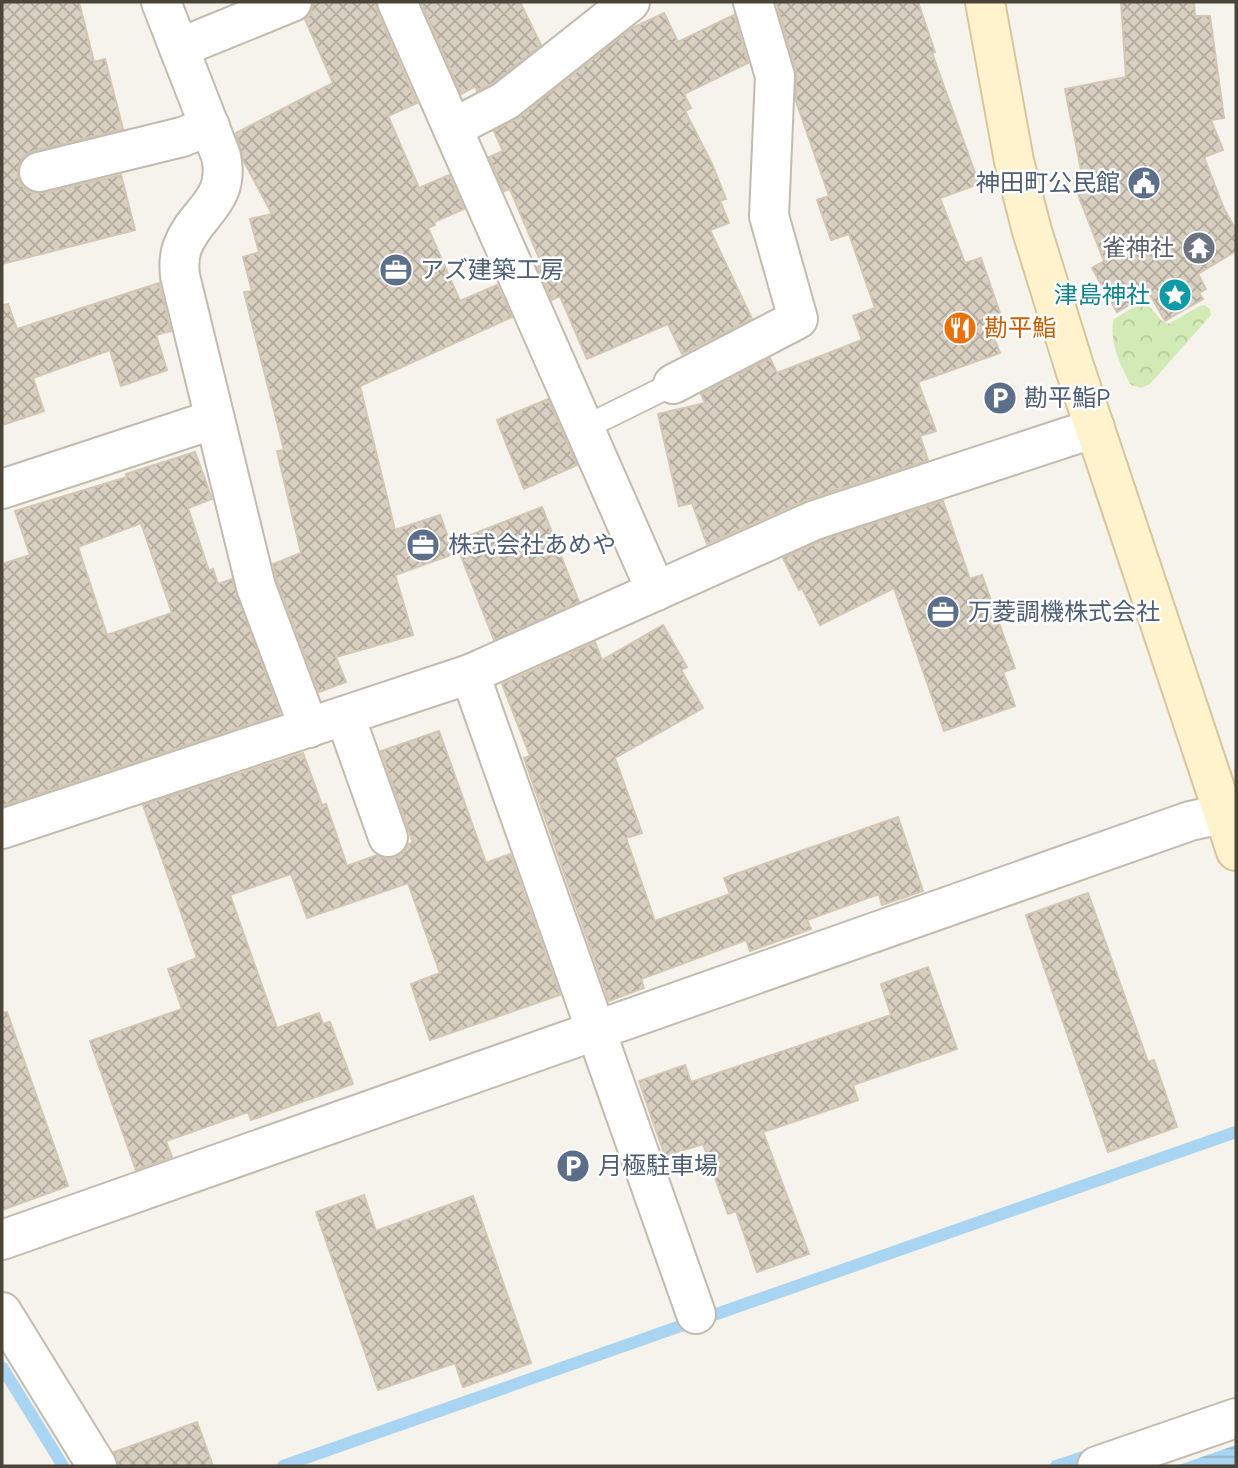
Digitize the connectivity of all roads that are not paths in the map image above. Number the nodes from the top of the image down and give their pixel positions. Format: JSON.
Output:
{"nodes":[{"id":1,"x":161,"y":2,"type":"edge"},
{"id":2,"x":292,"y":2,"type":"edge"},
{"id":3,"x":397,"y":2,"type":"edge"},
{"id":4,"x":630,"y":2,"type":"edge"},
{"id":5,"x":753,"y":2,"type":"edge"},
{"id":6,"x":985,"y":2,"type":"edge"},
{"id":7,"x":179,"y":48,"type":"junction"},
{"id":8,"x":210,"y":126,"type":"junction"},
{"id":9,"x":453,"y":128,"type":"junction"},
{"id":10,"x":40,"y":172,"type":"dead end"},
{"id":11,"x":673,"y":384,"type":"joint"},
{"id":12,"x":215,"y":419,"type":"junction"},
{"id":13,"x":584,"y":428,"type":"junction"},
{"id":14,"x":1095,"y":428,"type":"junction"},
{"id":15,"x":2,"y":489,"type":"edge"},
{"id":16,"x":656,"y":591,"type":"junction"},
{"id":17,"x":470,"y":674,"type":"junction"},
{"id":18,"x":345,"y":716,"type":"junction"},
{"id":19,"x":309,"y":728,"type":"junction"},
{"id":20,"x":1230,"y":813,"type":"edge"},
{"id":21,"x":2,"y":829,"type":"edge"},
{"id":22,"x":388,"y":837,"type":"dead end"},
{"id":23,"x":1236,"y":851,"type":"edge"},
{"id":24,"x":596,"y":1031,"type":"junction"},
{"id":25,"x":2,"y":1240,"type":"edge"},
{"id":26,"x":2,"y":1312,"type":"edge"},
{"id":27,"x":696,"y":1314,"type":"dead end"},
{"id":28,"x":1236,"y":1418,"type":"edge"},
{"id":29,"x":97,"y":1466,"type":"edge"},
{"id":30,"x":1097,"y":1466,"type":"edge"}],
"edges":[{"from":1,"to":7,"type":"street"},
{"from":2,"to":7,"type":"street"},
{"from":3,"to":9,"type":"street"},
{"from":4,"to":9,"type":"street"},
{"from":5,"to":11,"type":"street"},
{"from":6,"to":14,"type":"street"},
{"from":7,"to":8,"type":"street"},
{"from":8,"to":10,"type":"street"},
{"from":8,"to":12,"type":"street"},
{"from":9,"to":13,"type":"street"},
{"from":11,"to":13,"type":"lane"},
{"from":12,"to":15,"type":"street"},
{"from":12,"to":19,"type":"street"},
{"from":13,"to":16,"type":"street"},
{"from":14,"to":16,"type":"street"},
{"from":14,"to":20,"type":"street"},
{"from":16,"to":17,"type":"street"},
{"from":17,"to":18,"type":"street"},
{"from":17,"to":24,"type":"street"},
{"from":18,"to":19,"type":"street"},
{"from":18,"to":22,"type":"street"},
{"from":19,"to":21,"type":"street"},
{"from":20,"to":23,"type":"street"},
{"from":20,"to":24,"type":"street"},
{"from":24,"to":25,"type":"street"},
{"from":24,"to":27,"type":"street"},
{"from":26,"to":29,"type":"street"},
{"from":28,"to":30,"type":"street"}]}
